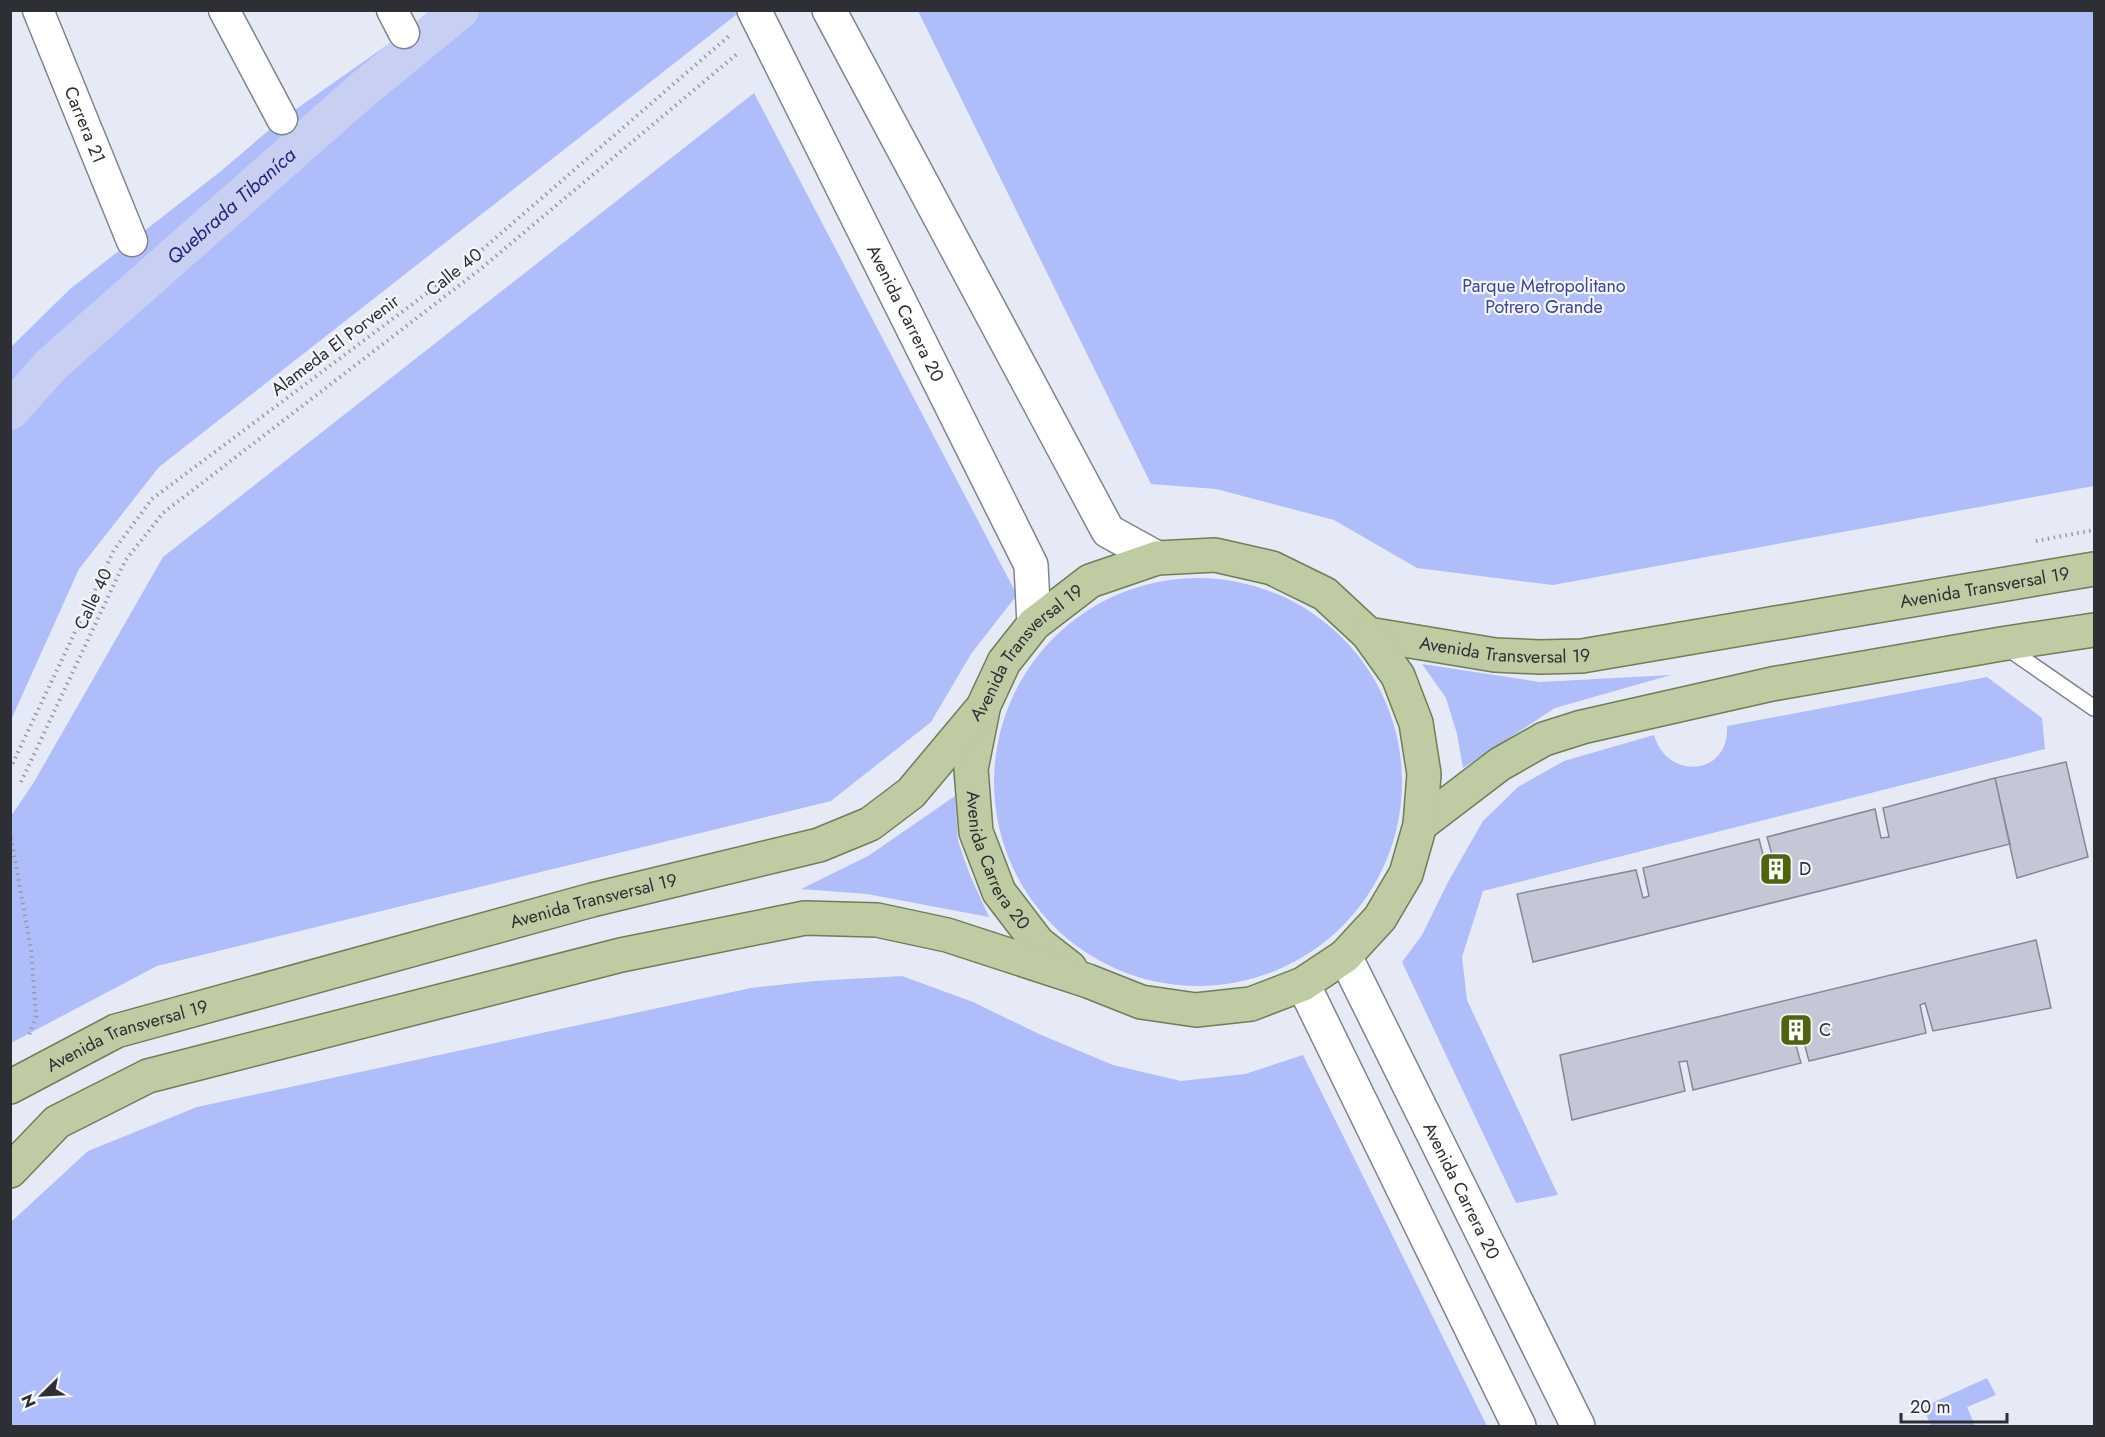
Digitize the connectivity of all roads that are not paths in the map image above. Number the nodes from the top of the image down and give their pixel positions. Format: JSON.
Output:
{"nodes":[{"id":1,"x":38,"y":10,"type":"edge"},
{"id":2,"x":224,"y":10,"type":"edge"},
{"id":3,"x":829,"y":10,"type":"edge"},
{"id":4,"x":759,"y":20,"type":"edge"},
{"id":5,"x":282,"y":118,"type":"dead end"},
{"id":6,"x":132,"y":241,"type":"dead end"},
{"id":7,"x":1157,"y":558,"type":"junction"},
{"id":8,"x":2094,"y":569,"type":"edge"},
{"id":9,"x":1034,"y":624,"type":"junction"},
{"id":10,"x":2094,"y":630,"type":"edge"},
{"id":11,"x":1368,"y":633,"type":"junction"},
{"id":12,"x":2001,"y":644,"type":"junction"},
{"id":13,"x":983,"y":707,"type":"junction"},
{"id":14,"x":2094,"y":708,"type":"edge"},
{"id":15,"x":1420,"y":825,"type":"junction"},
{"id":16,"x":1345,"y":956,"type":"junction"},
{"id":17,"x":1088,"y":981,"type":"junction"},
{"id":18,"x":1304,"y":984,"type":"junction"},
{"id":19,"x":10,"y":1087,"type":"edge"},
{"id":20,"x":10,"y":1171,"type":"edge"},
{"id":21,"x":1519,"y":1426,"type":"edge"},
{"id":22,"x":1578,"y":1426,"type":"edge"}],
"edges":[{"from":1,"to":6,"type":"street","name":"Carrera 21"},
{"from":2,"to":5,"type":"street"},
{"from":3,"to":7,"type":"street"},
{"from":4,"to":9,"type":"street","name":"Avenida Carrera 20"},
{"from":7,"to":9,"type":"main road","name":"Avenida Transversal 19"},
{"from":7,"to":11,"type":"main road","name":"Avenida Transversal 19"},
{"from":8,"to":11,"type":"main road","name":"Avenida Transversal 19"},
{"from":9,"to":13,"type":"main road","name":"Avenida Transversal 19"},
{"from":10,"to":12,"type":"main road"},
{"from":11,"to":15,"type":"main road"},
{"from":12,"to":14,"type":"lane"},
{"from":12,"to":15,"type":"main road"},
{"from":13,"to":17,"type":"main road","name":"Avenida Carrera 20"},
{"from":13,"to":19,"type":"main road","name":"Avenida Transversal 19"},
{"from":15,"to":16,"type":"main road"},
{"from":16,"to":18,"type":"main road"},
{"from":16,"to":22,"type":"street","name":"Avenida Carrera 20"},
{"from":17,"to":18,"type":"main road"},
{"from":17,"to":20,"type":"main road"},
{"from":18,"to":21,"type":"street"}]}
